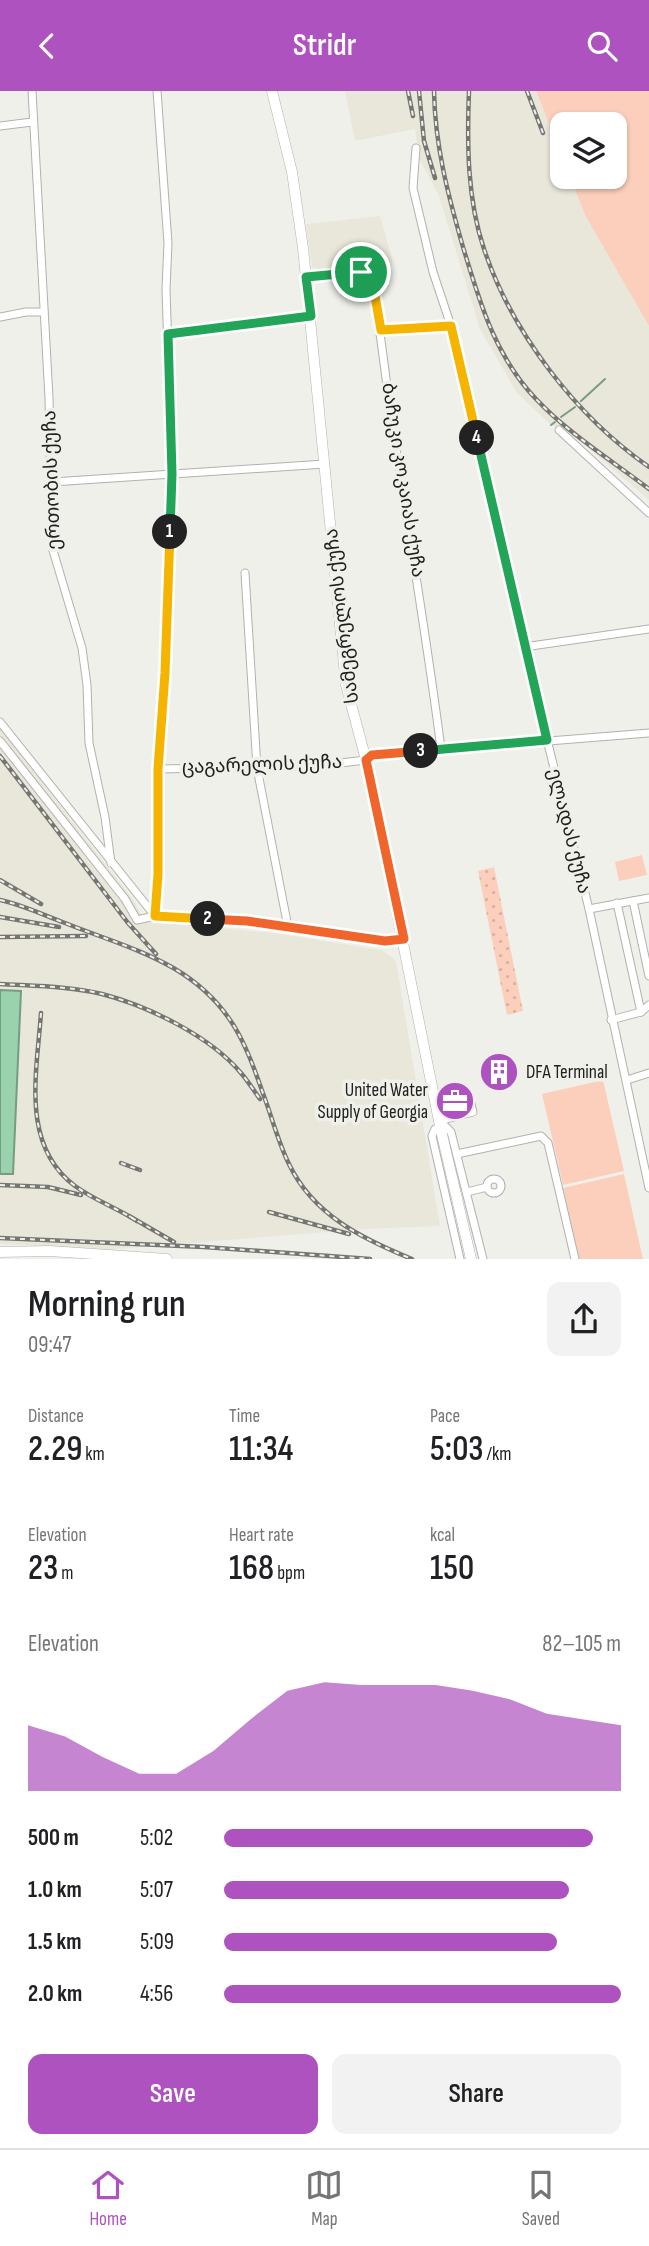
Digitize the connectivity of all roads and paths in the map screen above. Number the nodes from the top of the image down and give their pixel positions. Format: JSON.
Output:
{"nodes":[{"id":1,"x":32,"y":91,"type":"edge"},
{"id":2,"x":157,"y":91,"type":"edge"},
{"id":3,"x":272,"y":91,"type":"edge"},
{"id":4,"x":32,"y":122,"type":"junction"},
{"id":5,"x":0,"y":126,"type":"edge"},
{"id":6,"x":416,"y":148,"type":"dead end"},
{"id":7,"x":306,"y":277,"type":"junction"},
{"id":8,"x":44,"y":313,"type":"junction"},
{"id":9,"x":311,"y":316,"type":"junction"},
{"id":10,"x":0,"y":317,"type":"edge"},
{"id":11,"x":451,"y":326,"type":"junction"},
{"id":12,"x":381,"y":330,"type":"junction"},
{"id":13,"x":168,"y":334,"type":"junction"},
{"id":14,"x":559,"y":430,"type":"dead end"},
{"id":15,"x":325,"y":464,"type":"junction"},
{"id":16,"x":172,"y":474,"type":"junction"},
{"id":17,"x":52,"y":482,"type":"junction"},
{"id":18,"x":649,"y":513,"type":"edge"},
{"id":19,"x":245,"y":573,"type":"dead end"},
{"id":20,"x":649,"y":629,"type":"edge"},
{"id":21,"x":524,"y":647,"type":"junction"},
{"id":22,"x":0,"y":722,"type":"edge"},
{"id":23,"x":649,"y":733,"type":"edge"},
{"id":24,"x":547,"y":740,"type":"junction"},
{"id":25,"x":0,"y":741,"type":"edge"},
{"id":26,"x":441,"y":750,"type":"junction"},
{"id":27,"x":366,"y":760,"type":"junction"},
{"id":28,"x":257,"y":768,"type":"junction"},
{"id":29,"x":158,"y":769,"type":"junction"},
{"id":30,"x":111,"y":863,"type":"junction"},
{"id":31,"x":649,"y":898,"type":"edge"},
{"id":32,"x":633,"y":901,"type":"junction"},
{"id":33,"x":617,"y":903,"type":"junction"},
{"id":34,"x":589,"y":909,"type":"junction"},
{"id":35,"x":155,"y":916,"type":"junction"},
{"id":36,"x":288,"y":927,"type":"junction"},
{"id":37,"x":404,"y":939,"type":"junction"},
{"id":38,"x":649,"y":976,"type":"edge"},
{"id":39,"x":649,"y":1005,"type":"edge"},
{"id":40,"x":641,"y":1012,"type":"junction"},
{"id":41,"x":611,"y":1020,"type":"junction"},
{"id":42,"x":649,"y":1073,"type":"edge"},
{"id":43,"x":626,"y":1080,"type":"junction"},
{"id":44,"x":470,"y":1100,"type":"dead end"},
{"id":45,"x":439,"y":1123,"type":"junction"},
{"id":46,"x":457,"y":1154,"type":"junction"},
{"id":47,"x":487,"y":1187,"type":"dead end"},
{"id":48,"x":649,"y":1188,"type":"edge"},
{"id":49,"x":467,"y":1192,"type":"junction"},
{"id":50,"x":0,"y":1252,"type":"edge"},
{"id":51,"x":69,"y":1255,"type":"edge"},
{"id":52,"x":167,"y":1259,"type":"edge"},
{"id":53,"x":460,"y":1259,"type":"edge"},
{"id":54,"x":471,"y":1259,"type":"edge"},
{"id":55,"x":483,"y":1259,"type":"edge"},
{"id":56,"x":575,"y":1259,"type":"edge"}],
"edges":[{"from":1,"to":4,"type":"street","name":"ერთობის ქუჩა"},
{"from":2,"to":13,"type":"street"},
{"from":3,"to":7,"type":"main road","name":"სამეგრელოს ქუჩა"},
{"from":4,"to":5,"type":"street"},
{"from":4,"to":8,"type":"street","name":"ერთობის ქუჩა"},
{"from":6,"to":11,"type":"street","name":"ელადას ქუჩა"},
{"from":7,"to":9,"type":"main road","name":"სამეგრელოს ქუჩა"},
{"from":7,"to":12,"type":"street","name":"ბაჩუკი კოკაიას ქუჩა"},
{"from":8,"to":10,"type":"street"},
{"from":8,"to":17,"type":"street","name":"ერთობის ქუჩა"},
{"from":9,"to":13,"type":"street"},
{"from":9,"to":15,"type":"main road","name":"სამეგრელოს ქუჩა"},
{"from":11,"to":12,"type":"street"},
{"from":11,"to":21,"type":"street","name":"ელადას ქუჩა"},
{"from":12,"to":26,"type":"street","name":"ბაჩუკი კოკაიას ქუჩა"},
{"from":13,"to":16,"type":"street"},
{"from":14,"to":18,"type":"street"},
{"from":15,"to":16,"type":"street"},
{"from":15,"to":27,"type":"main road","name":"სამეგრელოს ქუჩა"},
{"from":16,"to":17,"type":"street"},
{"from":16,"to":29,"type":"street"},
{"from":17,"to":30,"type":"street","name":"ერთობის ქუჩა"},
{"from":19,"to":28,"type":"street"},
{"from":20,"to":21,"type":"street"},
{"from":21,"to":24,"type":"street","name":"ელადას ქუჩა"},
{"from":22,"to":30,"type":"street"},
{"from":23,"to":24,"type":"street","name":"ცაგარელის ქუჩა"},
{"from":24,"to":26,"type":"street","name":"ცაგარელის ქუჩა"},
{"from":24,"to":34,"type":"street","name":"ელადას ქუჩა"},
{"from":25,"to":35,"type":"street"},
{"from":26,"to":27,"type":"street","name":"ცაგარელის ქუჩა"},
{"from":27,"to":28,"type":"street","name":"ცაგარელის ქუჩა"},
{"from":27,"to":37,"type":"main road","name":"სამეგრელოს ქუჩა"},
{"from":28,"to":29,"type":"street","name":"ცაგარელის ქუჩა"},
{"from":28,"to":36,"type":"street"},
{"from":29,"to":35,"type":"street"},
{"from":30,"to":35,"type":"street"},
{"from":31,"to":32,"type":"street"},
{"from":32,"to":33,"type":"street"},
{"from":32,"to":38,"type":"street"},
{"from":33,"to":34,"type":"street"},
{"from":33,"to":40,"type":"street"},
{"from":34,"to":41,"type":"street","name":"ელადას ქუჩა"},
{"from":35,"to":36,"type":"street"},
{"from":36,"to":37,"type":"street"},
{"from":37,"to":45,"type":"main road","name":"სამეგრელოს ქუჩა"},
{"from":39,"to":40,"type":"street"},
{"from":40,"to":41,"type":"street"},
{"from":41,"to":43,"type":"street","name":"ელადას ქუჩა"},
{"from":42,"to":43,"type":"street"},
{"from":43,"to":48,"type":"street","name":"ელადას ქუჩა"},
{"from":44,"to":45,"type":"street"},
{"from":45,"to":46,"type":"street"},
{"from":45,"to":53,"type":"street"},
{"from":45,"to":54,"type":"main road","name":"სამეგრელოს ქუჩა"},
{"from":46,"to":49,"type":"street"},
{"from":46,"to":56,"type":"street"},
{"from":47,"to":49,"type":"street"},
{"from":49,"to":55,"type":"street"},
{"from":50,"to":51,"type":"main road"},
{"from":51,"to":52,"type":"main road"}]}
